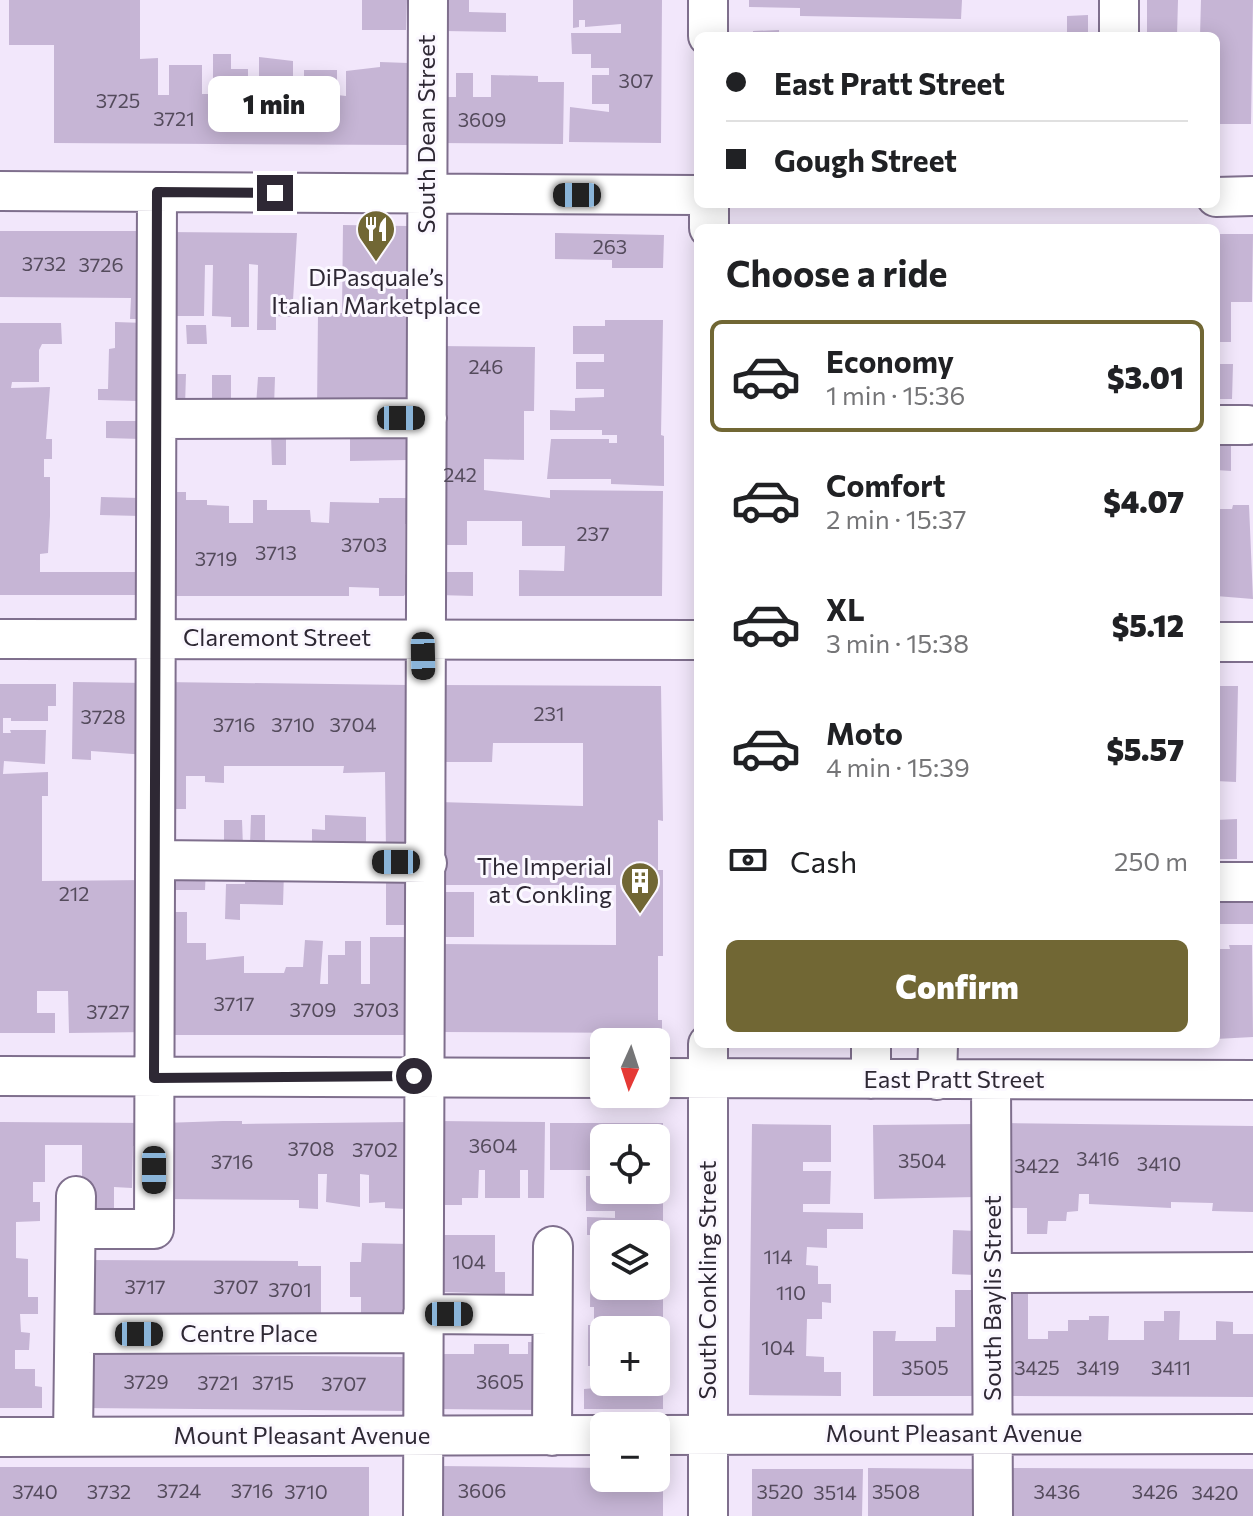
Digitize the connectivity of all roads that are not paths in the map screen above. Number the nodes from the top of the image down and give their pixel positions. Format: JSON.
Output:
{"nodes":[{"id":1,"x":428,"y":0,"type":"edge"},
{"id":2,"x":708,"y":0,"type":"edge"},
{"id":3,"x":1119,"y":0,"type":"edge"},
{"id":4,"x":708,"y":32,"type":"edge"},
{"id":5,"x":1119,"y":32,"type":"edge"},
{"id":6,"x":0,"y":191,"type":"edge"},
{"id":7,"x":157,"y":192,"type":"junction"},
{"id":8,"x":426,"y":194,"type":"junction"},
{"id":9,"x":694,"y":195,"type":"edge"},
{"id":10,"x":1253,"y":196,"type":"edge"},
{"id":11,"x":1220,"y":197,"type":"edge"},
{"id":12,"x":427,"y":418,"type":"junction"},
{"id":13,"x":157,"y":419,"type":"junction"},
{"id":14,"x":155,"y":638,"type":"junction"},
{"id":15,"x":423,"y":638,"type":"junction"},
{"id":16,"x":0,"y":639,"type":"edge"},
{"id":17,"x":694,"y":640,"type":"edge"},
{"id":18,"x":1220,"y":642,"type":"edge"},
{"id":19,"x":1253,"y":642,"type":"edge"},
{"id":20,"x":156,"y":860,"type":"junction"},
{"id":21,"x":427,"y":863,"type":"junction"},
{"id":22,"x":1220,"y":882,"type":"edge"},
{"id":23,"x":1253,"y":882,"type":"edge"},
{"id":24,"x":708,"y":1061,"type":"edge"},
{"id":25,"x":871,"y":1062,"type":"edge"},
{"id":26,"x":937,"y":1062,"type":"edge"},
{"id":27,"x":670,"y":1073,"type":"edge"},
{"id":28,"x":0,"y":1076,"type":"edge"},
{"id":29,"x":423,"y":1076,"type":"junction"},
{"id":30,"x":154,"y":1078,"type":"junction"},
{"id":31,"x":590,"y":1078,"type":"edge"},
{"id":32,"x":1253,"y":1080,"type":"edge"},
{"id":33,"x":991,"y":1081,"type":"junction"},
{"id":34,"x":553,"y":1246,"type":"dead end"},
{"id":35,"x":1253,"y":1272,"type":"edge"},
{"id":36,"x":993,"y":1273,"type":"junction"},
{"id":37,"x":551,"y":1315,"type":"junction"},
{"id":38,"x":422,"y":1324,"type":"junction"},
{"id":39,"x":76,"y":1334,"type":"junction"},
{"id":40,"x":993,"y":1434,"type":"junction"},
{"id":41,"x":1253,"y":1434,"type":"edge"},
{"id":42,"x":590,"y":1435,"type":"edge"},
{"id":43,"x":670,"y":1435,"type":"edge"},
{"id":44,"x":709,"y":1435,"type":"junction"},
{"id":45,"x":423,"y":1436,"type":"junction"},
{"id":46,"x":552,"y":1436,"type":"junction"},
{"id":47,"x":0,"y":1437,"type":"edge"},
{"id":48,"x":73,"y":1437,"type":"junction"},
{"id":49,"x":423,"y":1516,"type":"edge"},
{"id":50,"x":708,"y":1516,"type":"edge"},
{"id":51,"x":993,"y":1516,"type":"edge"}],
"edges":[{"from":1,"to":8,"type":"street","name":"South Dean Street"},
{"from":2,"to":4,"type":"street"},
{"from":3,"to":5,"type":"street"},
{"from":6,"to":7,"type":"street"},
{"from":7,"to":8,"type":"street"},
{"from":7,"to":13,"type":"street"},
{"from":8,"to":9,"type":"street"},
{"from":8,"to":12,"type":"street","name":"South Dean Street"},
{"from":10,"to":11,"type":"street"},
{"from":12,"to":13,"type":"street"},
{"from":12,"to":15,"type":"street","name":"South Dean Street"},
{"from":13,"to":14,"type":"street"},
{"from":14,"to":15,"type":"street","name":"Claremont Street"},
{"from":14,"to":16,"type":"street","name":"Claremont Street"},
{"from":14,"to":20,"type":"street"},
{"from":15,"to":17,"type":"street","name":"Claremont Street"},
{"from":15,"to":21,"type":"street","name":"South Dean Street"},
{"from":18,"to":19,"type":"street"},
{"from":20,"to":21,"type":"street"},
{"from":20,"to":30,"type":"street"},
{"from":21,"to":29,"type":"street","name":"South Dean Street"},
{"from":22,"to":23,"type":"street"},
{"from":24,"to":25,"type":"street","name":"East Pratt Street"},
{"from":24,"to":27,"type":"street","name":"East Pratt Street"},
{"from":24,"to":44,"type":"street","name":"South Conkling Street"},
{"from":25,"to":26,"type":"street","name":"East Pratt Street"},
{"from":26,"to":33,"type":"street","name":"East Pratt Street"},
{"from":28,"to":30,"type":"street"},
{"from":29,"to":30,"type":"street"},
{"from":29,"to":31,"type":"street"},
{"from":29,"to":38,"type":"street","name":"South Dean Street"},
{"from":30,"to":39,"type":"street"},
{"from":32,"to":33,"type":"street","name":"East Pratt Street"},
{"from":33,"to":36,"type":"street","name":"South Baylis Street"},
{"from":34,"to":37,"type":"street"},
{"from":35,"to":36,"type":"street"},
{"from":36,"to":40,"type":"street","name":"South Baylis Street"},
{"from":37,"to":38,"type":"street","name":"Centre Place"},
{"from":37,"to":46,"type":"street"},
{"from":38,"to":39,"type":"street","name":"Centre Place"},
{"from":38,"to":45,"type":"street","name":"South Dean Street"},
{"from":39,"to":48,"type":"street"},
{"from":40,"to":41,"type":"street","name":"Mount Pleasant Avenue"},
{"from":40,"to":44,"type":"street","name":"Mount Pleasant Avenue"},
{"from":40,"to":51,"type":"street","name":"South Baylis Street"},
{"from":42,"to":46,"type":"street","name":"Mount Pleasant Avenue"},
{"from":43,"to":44,"type":"street","name":"Mount Pleasant Avenue"},
{"from":44,"to":50,"type":"street","name":"South Conkling Street"},
{"from":45,"to":46,"type":"street","name":"Mount Pleasant Avenue"},
{"from":45,"to":48,"type":"street","name":"Mount Pleasant Avenue"},
{"from":45,"to":49,"type":"street","name":"South Dean Street"},
{"from":47,"to":48,"type":"street","name":"Mount Pleasant Avenue"}]}
